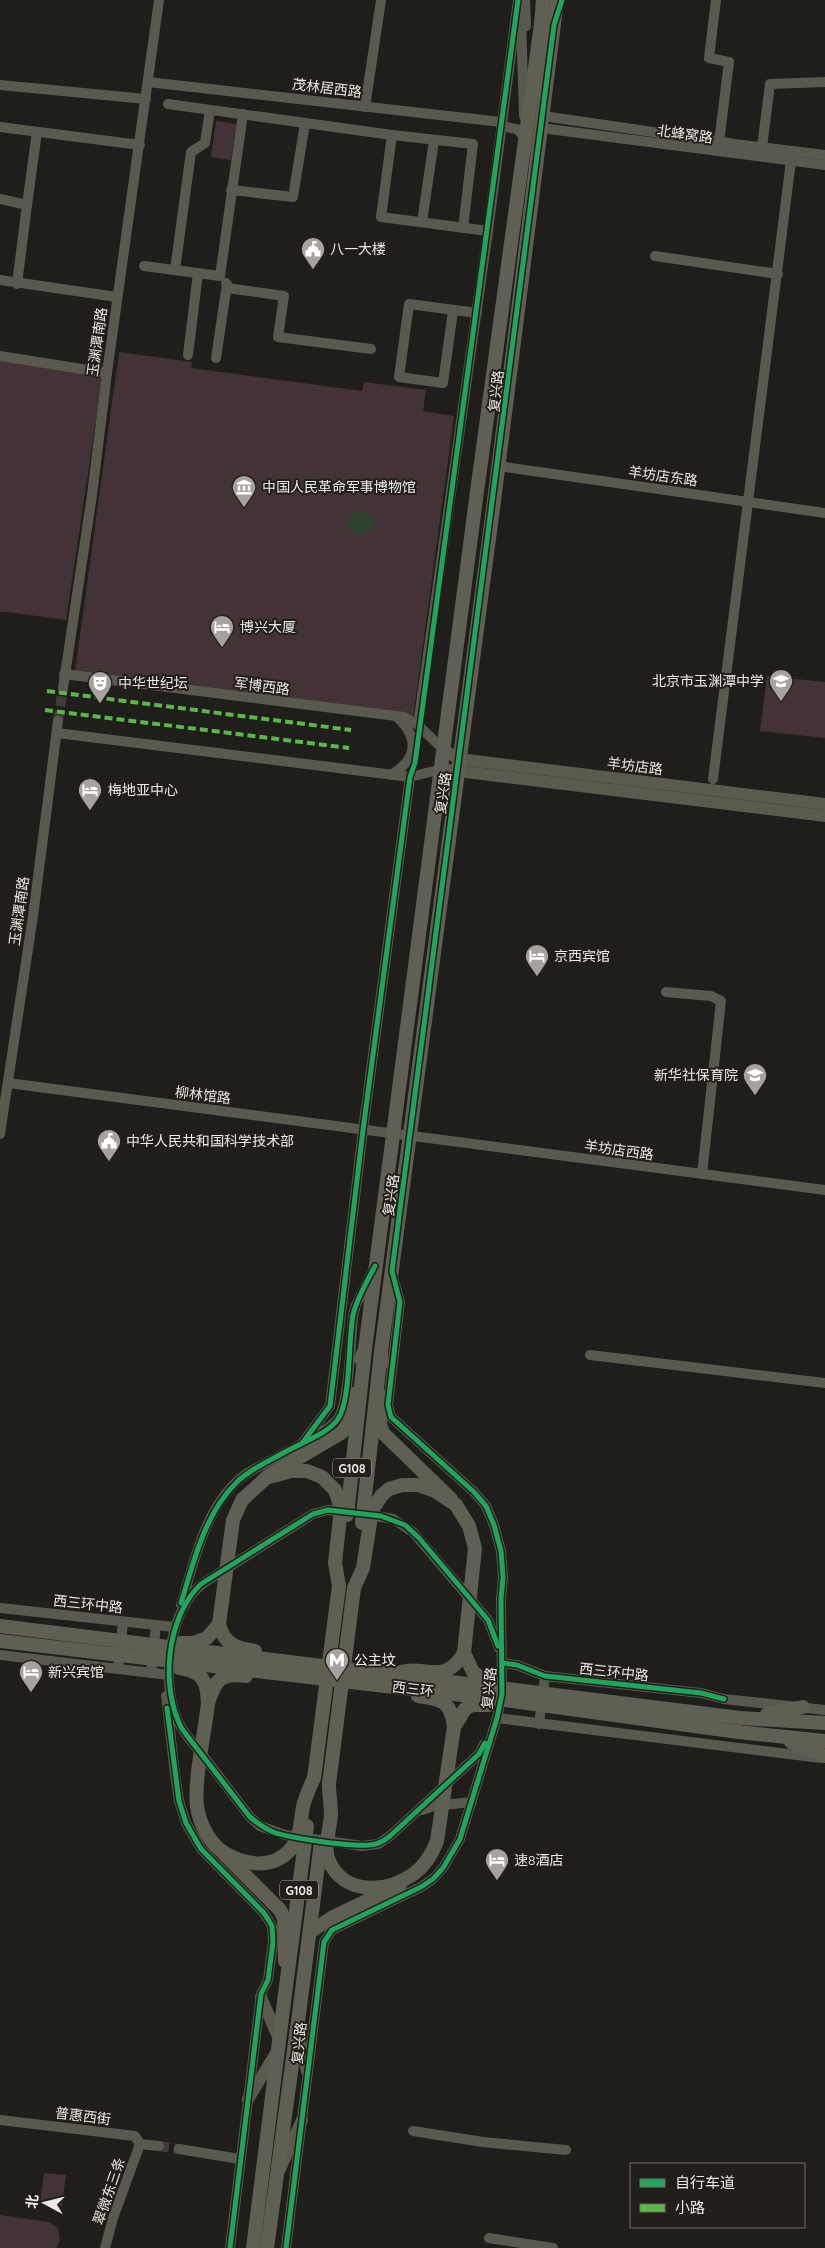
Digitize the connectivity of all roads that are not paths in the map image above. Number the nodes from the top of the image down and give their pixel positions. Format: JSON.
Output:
{"nodes":[{"id":1,"x":159,"y":0,"type":"edge"},
{"id":2,"x":381,"y":0,"type":"edge"},
{"id":3,"x":520,"y":0,"type":"edge"},
{"id":4,"x":526,"y":0,"type":"edge"},
{"id":5,"x":543,"y":0,"type":"edge"},
{"id":6,"x":557,"y":0,"type":"edge"},
{"id":7,"x":562,"y":0,"type":"edge"},
{"id":8,"x":716,"y":0,"type":"edge"},
{"id":9,"x":554,"y":26,"type":"junction"},
{"id":10,"x":148,"y":82,"type":"junction"},
{"id":11,"x":825,"y":82,"type":"edge"},
{"id":12,"x":0,"y":85,"type":"edge"},
{"id":13,"x":146,"y":99,"type":"junction"},
{"id":14,"x":168,"y":104,"type":"dead end"},
{"id":15,"x":365,"y":107,"type":"junction"},
{"id":16,"x":210,"y":110,"type":"junction"},
{"id":17,"x":243,"y":114,"type":"junction"},
{"id":18,"x":529,"y":120,"type":"junction"},
{"id":19,"x":542,"y":122,"type":"junction"},
{"id":20,"x":305,"y":123,"type":"junction"},
{"id":21,"x":501,"y":124,"type":"junction"},
{"id":22,"x":557,"y":125,"type":"junction"},
{"id":23,"x":0,"y":127,"type":"edge"},
{"id":24,"x":38,"y":132,"type":"junction"},
{"id":25,"x":392,"y":135,"type":"junction"},
{"id":26,"x":523,"y":136,"type":"junction"},
{"id":27,"x":434,"y":140,"type":"junction"},
{"id":28,"x":720,"y":142,"type":"junction"},
{"id":29,"x":140,"y":145,"type":"junction"},
{"id":30,"x":762,"y":148,"type":"junction"},
{"id":31,"x":825,"y":155,"type":"edge"},
{"id":32,"x":791,"y":161,"type":"junction"},
{"id":33,"x":825,"y":165,"type":"edge"},
{"id":34,"x":523,"y":168,"type":"junction"},
{"id":35,"x":231,"y":190,"type":"junction"},
{"id":36,"x":0,"y":199,"type":"edge"},
{"id":37,"x":27,"y":205,"type":"junction"},
{"id":38,"x":422,"y":222,"type":"junction"},
{"id":39,"x":463,"y":228,"type":"junction"},
{"id":40,"x":488,"y":231,"type":"junction"},
{"id":41,"x":655,"y":256,"type":"dead end"},
{"id":42,"x":144,"y":266,"type":"dead end"},
{"id":43,"x":175,"y":270,"type":"junction"},
{"id":44,"x":198,"y":273,"type":"junction"},
{"id":45,"x":778,"y":274,"type":"junction"},
{"id":46,"x":220,"y":276,"type":"junction"},
{"id":47,"x":0,"y":280,"type":"edge"},
{"id":48,"x":17,"y":284,"type":"junction"},
{"id":49,"x":227,"y":288,"type":"junction"},
{"id":50,"x":117,"y":297,"type":"junction"},
{"id":51,"x":453,"y":310,"type":"junction"},
{"id":52,"x":476,"y":313,"type":"junction"},
{"id":53,"x":371,"y":349,"type":"dead end"},
{"id":54,"x":188,"y":355,"type":"dead end"},
{"id":55,"x":0,"y":356,"type":"edge"},
{"id":56,"x":216,"y":358,"type":"dead end"},
{"id":57,"x":107,"y":373,"type":"junction"},
{"id":58,"x":498,"y":466,"type":"junction"},
{"id":59,"x":749,"y":503,"type":"junction"},
{"id":60,"x":825,"y":513,"type":"edge"},
{"id":61,"x":64,"y":674,"type":"junction"},
{"id":62,"x":62,"y":688,"type":"tunnel mouth"},
{"id":63,"x":396,"y":716,"type":"junction"},
{"id":64,"x":58,"y":721,"type":"tunnel mouth"},
{"id":65,"x":418,"y":725,"type":"junction"},
{"id":66,"x":57,"y":734,"type":"junction"},
{"id":67,"x":444,"y":750,"type":"junction"},
{"id":68,"x":459,"y":765,"type":"junction"},
{"id":69,"x":442,"y":769,"type":"junction"},
{"id":70,"x":391,"y":775,"type":"junction"},
{"id":71,"x":410,"y":777,"type":"junction"},
{"id":72,"x":713,"y":779,"type":"dead end"},
{"id":73,"x":825,"y":804,"type":"edge"},
{"id":74,"x":825,"y":816,"type":"edge"},
{"id":75,"x":666,"y":992,"type":"dead end"},
{"id":76,"x":8,"y":1083,"type":"junction"},
{"id":77,"x":362,"y":1130,"type":"junction"},
{"id":78,"x":394,"y":1133,"type":"junction"},
{"id":79,"x":0,"y":1134,"type":"edge"},
{"id":80,"x":410,"y":1136,"type":"junction"},
{"id":81,"x":702,"y":1174,"type":"junction"},
{"id":82,"x":825,"y":1190,"type":"edge"},
{"id":83,"x":375,"y":1266,"type":"junction"},
{"id":84,"x":392,"y":1272,"type":"junction"},
{"id":85,"x":365,"y":1350,"type":"junction"},
{"id":86,"x":381,"y":1352,"type":"junction"},
{"id":87,"x":590,"y":1355,"type":"dead end"},
{"id":88,"x":825,"y":1383,"type":"edge"},
{"id":89,"x":303,"y":1442,"type":"junction"},
{"id":90,"x":266,"y":1478,"type":"junction"},
{"id":91,"x":456,"y":1505,"type":"junction"},
{"id":92,"x":339,"y":1586,"type":"junction"},
{"id":93,"x":354,"y":1588,"type":"junction"},
{"id":94,"x":0,"y":1608,"type":"edge"},
{"id":95,"x":123,"y":1622,"type":"junction"},
{"id":96,"x":219,"y":1624,"type":"junction"},
{"id":97,"x":156,"y":1625,"type":"junction"},
{"id":98,"x":0,"y":1626,"type":"edge"},
{"id":99,"x":174,"y":1627,"type":"junction"},
{"id":100,"x":0,"y":1641,"type":"edge"},
{"id":101,"x":154,"y":1652,"type":"junction"},
{"id":102,"x":464,"y":1653,"type":"junction"},
{"id":103,"x":0,"y":1655,"type":"edge"},
{"id":104,"x":503,"y":1663,"type":"junction"},
{"id":105,"x":278,"y":1667,"type":"junction"},
{"id":106,"x":118,"y":1669,"type":"junction"},
{"id":107,"x":151,"y":1673,"type":"junction"},
{"id":108,"x":169,"y":1676,"type":"junction"},
{"id":109,"x":545,"y":1676,"type":"junction"},
{"id":110,"x":395,"y":1680,"type":"junction"},
{"id":111,"x":506,"y":1694,"type":"junction"},
{"id":112,"x":208,"y":1703,"type":"junction"},
{"id":113,"x":803,"y":1707,"type":"junction"},
{"id":114,"x":825,"y":1710,"type":"edge"},
{"id":115,"x":497,"y":1718,"type":"junction"},
{"id":116,"x":741,"y":1722,"type":"junction"},
{"id":117,"x":825,"y":1723,"type":"edge"},
{"id":118,"x":540,"y":1724,"type":"junction"},
{"id":119,"x":454,"y":1727,"type":"junction"},
{"id":120,"x":777,"y":1736,"type":"junction"},
{"id":121,"x":825,"y":1741,"type":"edge"},
{"id":122,"x":825,"y":1757,"type":"edge"},
{"id":123,"x":314,"y":1778,"type":"junction"},
{"id":124,"x":329,"y":1784,"type":"junction"},
{"id":125,"x":472,"y":1802,"type":"junction"},
{"id":126,"x":418,"y":1810,"type":"junction"},
{"id":127,"x":222,"y":1851,"type":"junction"},
{"id":128,"x":412,"y":1875,"type":"junction"},
{"id":129,"x":310,"y":1932,"type":"junction"},
{"id":130,"x":286,"y":1986,"type":"junction"},
{"id":131,"x":261,"y":1997,"type":"junction"},
{"id":132,"x":297,"y":2027,"type":"junction"},
{"id":133,"x":278,"y":2045,"type":"junction"},
{"id":134,"x":308,"y":2071,"type":"junction"},
{"id":135,"x":248,"y":2099,"type":"junction"},
{"id":136,"x":0,"y":2120,"type":"edge"},
{"id":137,"x":302,"y":2120,"type":"junction"},
{"id":138,"x":413,"y":2131,"type":"dead end"},
{"id":139,"x":140,"y":2144,"type":"junction"},
{"id":140,"x":159,"y":2146,"type":"tunnel mouth"},
{"id":141,"x":179,"y":2149,"type":"tunnel mouth"},
{"id":142,"x":566,"y":2150,"type":"dead end"},
{"id":143,"x":240,"y":2159,"type":"junction"},
{"id":144,"x":278,"y":2173,"type":"junction"},
{"id":145,"x":489,"y":2238,"type":"dead end"},
{"id":146,"x":105,"y":2248,"type":"edge"},
{"id":147,"x":230,"y":2248,"type":"edge"},
{"id":148,"x":253,"y":2248,"type":"edge"},
{"id":149,"x":267,"y":2248,"type":"edge"},
{"id":150,"x":286,"y":2248,"type":"edge"},
{"id":151,"x":553,"y":2248,"type":"edge"}],
"edges":[{"from":1,"to":10,"type":"street","name":"玉渊潭南路"},
{"from":2,"to":15,"type":"street"},
{"from":3,"to":21,"type":"street"},
{"from":3,"to":26,"type":"street"},
{"from":4,"to":18,"type":"street"},
{"from":5,"to":18,"type":"highway","name":"复兴路","number":"G108"},
{"from":6,"to":9,"type":"highway","name":"复兴路","number":"G108"},
{"from":7,"to":9,"type":"street","name":"复兴路"},
{"from":8,"to":28,"type":"street"},
{"from":9,"to":19,"type":"highway","name":"复兴路","number":"G108"},
{"from":10,"to":13,"type":"street","name":"玉渊潭南路"},
{"from":10,"to":15,"type":"street","name":"茂林居西路"},
{"from":11,"to":30,"type":"street"},
{"from":12,"to":13,"type":"street"},
{"from":13,"to":29,"type":"street","name":"玉渊潭南路"},
{"from":14,"to":16,"type":"street"},
{"from":15,"to":21,"type":"street","name":"茂林居西路"},
{"from":16,"to":17,"type":"street"},
{"from":16,"to":43,"type":"street"},
{"from":17,"to":20,"type":"street"},
{"from":17,"to":35,"type":"street"},
{"from":18,"to":34,"type":"highway","name":"复兴路","number":"G108"},
{"from":19,"to":22,"type":"street","name":"北蜂窝路"},
{"from":19,"to":58,"type":"highway","name":"复兴路","number":"G108"},
{"from":20,"to":25,"type":"street"},
{"from":20,"to":35,"type":"street"},
{"from":21,"to":26,"type":"street","name":"茂林居西路"},
{"from":21,"to":40,"type":"street"},
{"from":22,"to":28,"type":"street","name":"北蜂窝路"},
{"from":22,"to":32,"type":"street","name":"北蜂窝路"},
{"from":23,"to":24,"type":"street"},
{"from":24,"to":29,"type":"street"},
{"from":24,"to":37,"type":"street"},
{"from":25,"to":27,"type":"street"},
{"from":25,"to":38,"type":"street"},
{"from":26,"to":34,"type":"street"},
{"from":27,"to":38,"type":"street"},
{"from":27,"to":39,"type":"street"},
{"from":28,"to":30,"type":"street","name":"北蜂窝路"},
{"from":29,"to":50,"type":"street","name":"玉渊潭南路"},
{"from":30,"to":31,"type":"street","name":"北蜂窝路"},
{"from":32,"to":33,"type":"street","name":"北蜂窝路"},
{"from":32,"to":45,"type":"street"},
{"from":34,"to":67,"type":"highway","name":"复兴路","number":"G108"},
{"from":35,"to":46,"type":"street"},
{"from":36,"to":37,"type":"street"},
{"from":37,"to":48,"type":"street"},
{"from":38,"to":39,"type":"street"},
{"from":39,"to":40,"type":"street"},
{"from":40,"to":52,"type":"street"},
{"from":41,"to":45,"type":"street"},
{"from":42,"to":43,"type":"street"},
{"from":43,"to":44,"type":"street"},
{"from":44,"to":46,"type":"street"},
{"from":44,"to":54,"type":"street"},
{"from":45,"to":59,"type":"street"},
{"from":46,"to":49,"type":"street"},
{"from":47,"to":48,"type":"street"},
{"from":48,"to":50,"type":"street"},
{"from":49,"to":53,"type":"street"},
{"from":49,"to":56,"type":"street"},
{"from":50,"to":57,"type":"street","name":"玉渊潭南路"},
{"from":51,"to":51,"type":"street"},
{"from":51,"to":52,"type":"street"},
{"from":52,"to":65,"type":"street"},
{"from":55,"to":57,"type":"street"},
{"from":57,"to":61,"type":"street","name":"玉渊潭南路"},
{"from":58,"to":59,"type":"street","name":"羊坊店东路"},
{"from":58,"to":68,"type":"highway","name":"复兴路","number":"G108"},
{"from":59,"to":60,"type":"street","name":"羊坊店东路"},
{"from":59,"to":72,"type":"street"},
{"from":61,"to":62,"type":"street","name":"玉渊潭南路"},
{"from":61,"to":63,"type":"street","name":"军博西路"},
{"from":63,"to":65,"type":"street","name":"军博西路"},
{"from":63,"to":70,"type":"street"},
{"from":64,"to":66,"type":"street","name":"玉渊潭南路"},
{"from":65,"to":67,"type":"street","name":"军博西路"},
{"from":66,"to":70,"type":"street"},
{"from":66,"to":76,"type":"street","name":"玉渊潭南路"},
{"from":67,"to":68,"type":"main road","name":"羊坊店路"},
{"from":67,"to":69,"type":"highway","name":"复兴路","number":"G108"},
{"from":68,"to":69,"type":"main road"},
{"from":68,"to":73,"type":"main road","name":"羊坊店路"},
{"from":68,"to":74,"type":"main road","name":"羊坊店路"},
{"from":68,"to":80,"type":"highway","name":"复兴路","number":"G108"},
{"from":69,"to":71,"type":"street"},
{"from":69,"to":78,"type":"highway","name":"复兴路","number":"G108"},
{"from":70,"to":71,"type":"street"},
{"from":71,"to":77,"type":"street","name":"复兴路"},
{"from":75,"to":81,"type":"street"},
{"from":76,"to":77,"type":"street","name":"柳林馆路"},
{"from":76,"to":79,"type":"street","name":"玉渊潭南路"},
{"from":77,"to":78,"type":"street","name":"柳林馆路"},
{"from":77,"to":89,"type":"street","name":"复兴路"},
{"from":78,"to":80,"type":"street","name":"羊坊店西路"},
{"from":78,"to":83,"type":"highway","name":"复兴路","number":"G108"},
{"from":80,"to":81,"type":"street","name":"羊坊店西路"},
{"from":80,"to":84,"type":"highway","name":"复兴路","number":"G108"},
{"from":81,"to":82,"type":"street","name":"羊坊店西路"},
{"from":83,"to":85,"type":"highway","name":"复兴路","number":"G108"},
{"from":83,"to":89,"type":"street","name":"复兴路"},
{"from":84,"to":86,"type":"highway","name":"复兴路","number":"G108"},
{"from":84,"to":104,"type":"street","name":"复兴路"},
{"from":85,"to":90,"type":"highway","bridge":true},
{"from":85,"to":92,"type":"highway","name":"复兴路","number":"G108","bridge":true},
{"from":86,"to":91,"type":"highway","bridge":true},
{"from":86,"to":93,"type":"highway","name":"复兴路","number":"G108","bridge":true},
{"from":87,"to":88,"type":"street"},
{"from":89,"to":99,"type":"street","name":"复兴路"},
{"from":90,"to":92,"type":"highway","bridge":true},
{"from":90,"to":96,"type":"highway","bridge":true},
{"from":91,"to":93,"type":"highway","bridge":true},
{"from":91,"to":102,"type":"highway","bridge":true},
{"from":92,"to":123,"type":"highway","name":"复兴路","number":"G108"},
{"from":93,"to":124,"type":"highway","name":"复兴路","number":"G108"},
{"from":94,"to":95,"type":"street","name":"西三环中路"},
{"from":95,"to":97,"type":"street","name":"西三环中路"},
{"from":95,"to":106,"type":"street"},
{"from":96,"to":101,"type":"highway","bridge":true},
{"from":96,"to":105,"type":"highway"},
{"from":97,"to":99,"type":"street","name":"西三环中路"},
{"from":97,"to":107,"type":"street"},
{"from":98,"to":101,"type":"highway","name":"西三环","bridge":true},
{"from":99,"to":104,"type":"street"},
{"from":99,"to":108,"type":"street"},
{"from":100,"to":101,"type":"highway","name":"西三环","bridge":true},
{"from":101,"to":105,"type":"highway","name":"西三环","bridge":true},
{"from":101,"to":112,"type":"highway","bridge":true},
{"from":102,"to":110,"type":"highway"},
{"from":102,"to":111,"type":"highway","bridge":true},
{"from":103,"to":106,"type":"street"},
{"from":104,"to":109,"type":"street","name":"西三环中路"},
{"from":104,"to":115,"type":"street","name":"复兴路"},
{"from":105,"to":110,"type":"highway","name":"西三环","bridge":true},
{"from":105,"to":112,"type":"highway","bridge":true},
{"from":106,"to":107,"type":"street"},
{"from":107,"to":108,"type":"street"},
{"from":108,"to":126,"type":"street"},
{"from":108,"to":131,"type":"street"},
{"from":109,"to":113,"type":"street","name":"西三环中路"},
{"from":109,"to":118,"type":"street"},
{"from":110,"to":111,"type":"highway","name":"西三环","bridge":true},
{"from":110,"to":119,"type":"highway","bridge":true},
{"from":111,"to":116,"type":"highway","name":"西三环","bridge":true},
{"from":111,"to":119,"type":"highway","bridge":true},
{"from":112,"to":127,"type":"highway","bridge":true},
{"from":113,"to":114,"type":"street","name":"西三环中路"},
{"from":113,"to":116,"type":"highway"},
{"from":115,"to":118,"type":"street"},
{"from":115,"to":125,"type":"street","name":"复兴路"},
{"from":115,"to":126,"type":"street"},
{"from":116,"to":117,"type":"highway","name":"西三环"},
{"from":116,"to":120,"type":"highway","name":"西三环"},
{"from":118,"to":122,"type":"street"},
{"from":119,"to":128,"type":"highway","bridge":true},
{"from":120,"to":121,"type":"highway","name":"西三环"},
{"from":120,"to":122,"type":"highway"},
{"from":123,"to":127,"type":"highway","bridge":true},
{"from":123,"to":130,"type":"highway","name":"复兴路","number":"G108","bridge":true},
{"from":124,"to":128,"type":"highway","bridge":true},
{"from":124,"to":129,"type":"highway","name":"复兴路","number":"G108","bridge":true},
{"from":125,"to":126,"type":"street"},
{"from":125,"to":134,"type":"street","name":"复兴路"},
{"from":127,"to":130,"type":"highway","bridge":true},
{"from":128,"to":129,"type":"highway","bridge":true},
{"from":129,"to":132,"type":"highway","name":"复兴路","number":"G108","bridge":true},
{"from":130,"to":133,"type":"highway","name":"复兴路","number":"G108","bridge":true},
{"from":131,"to":133,"type":"main road"},
{"from":131,"to":135,"type":"street"},
{"from":132,"to":134,"type":"main road"},
{"from":132,"to":144,"type":"highway","name":"复兴路","number":"G108"},
{"from":133,"to":135,"type":"main road"},
{"from":133,"to":148,"type":"highway","name":"复兴路","number":"G108"},
{"from":134,"to":137,"type":"street","name":"复兴路"},
{"from":135,"to":143,"type":"street"},
{"from":136,"to":139,"type":"street","name":"普惠西街"},
{"from":137,"to":144,"type":"main road"},
{"from":137,"to":150,"type":"street","name":"复兴路"},
{"from":138,"to":142,"type":"street"},
{"from":139,"to":140,"type":"street","name":"普惠西街"},
{"from":139,"to":146,"type":"street","name":"翠微东三条"},
{"from":141,"to":143,"type":"street"},
{"from":143,"to":147,"type":"street"},
{"from":144,"to":149,"type":"highway","name":"复兴路","number":"G108"},
{"from":145,"to":151,"type":"street"}]}
